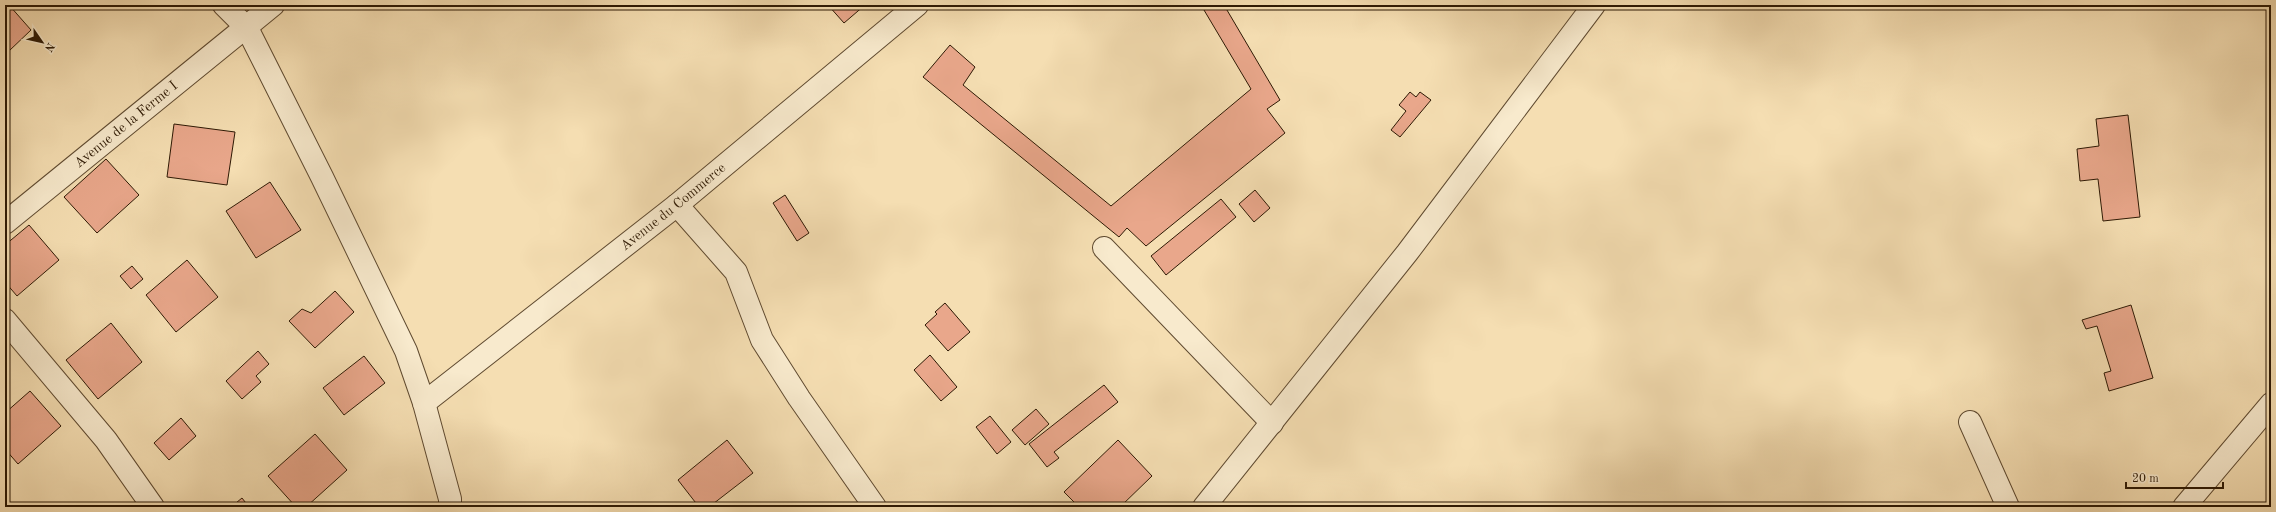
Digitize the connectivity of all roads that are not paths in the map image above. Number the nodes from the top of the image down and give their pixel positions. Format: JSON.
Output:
{"nodes":[{"id":1,"x":224,"y":5,"type":"edge"},
{"id":2,"x":273,"y":5,"type":"edge"},
{"id":3,"x":917,"y":5,"type":"edge"},
{"id":4,"x":1594,"y":5,"type":"edge"},
{"id":5,"x":247,"y":28,"type":"junction"},
{"id":6,"x":677,"y":205,"type":"junction"},
{"id":7,"x":5,"y":223,"type":"edge"},
{"id":8,"x":1104,"y":248,"type":"dead end"},
{"id":9,"x":5,"y":320,"type":"edge"},
{"id":10,"x":424,"y":403,"type":"junction"},
{"id":11,"x":2271,"y":404,"type":"edge"},
{"id":12,"x":1272,"y":422,"type":"junction"},
{"id":13,"x":1970,"y":422,"type":"dead end"},
{"id":14,"x":153,"y":507,"type":"edge"},
{"id":15,"x":450,"y":507,"type":"edge"},
{"id":16,"x":876,"y":507,"type":"edge"},
{"id":17,"x":1204,"y":507,"type":"edge"},
{"id":18,"x":2008,"y":507,"type":"edge"},
{"id":19,"x":2184,"y":507,"type":"edge"}],
"edges":[{"from":1,"to":5,"type":"street"},
{"from":2,"to":5,"type":"street","name":"Avenue de la Ferme I"},
{"from":3,"to":6,"type":"street","name":"Avenue du Commerce"},
{"from":4,"to":12,"type":"street"},
{"from":5,"to":7,"type":"street","name":"Avenue de la Ferme I"},
{"from":5,"to":10,"type":"street"},
{"from":6,"to":10,"type":"street","name":"Avenue du Commerce"},
{"from":6,"to":16,"type":"street"},
{"from":8,"to":12,"type":"street"},
{"from":9,"to":14,"type":"street"},
{"from":10,"to":15,"type":"street"},
{"from":11,"to":19,"type":"street"},
{"from":12,"to":17,"type":"street"},
{"from":13,"to":18,"type":"street"}]}
